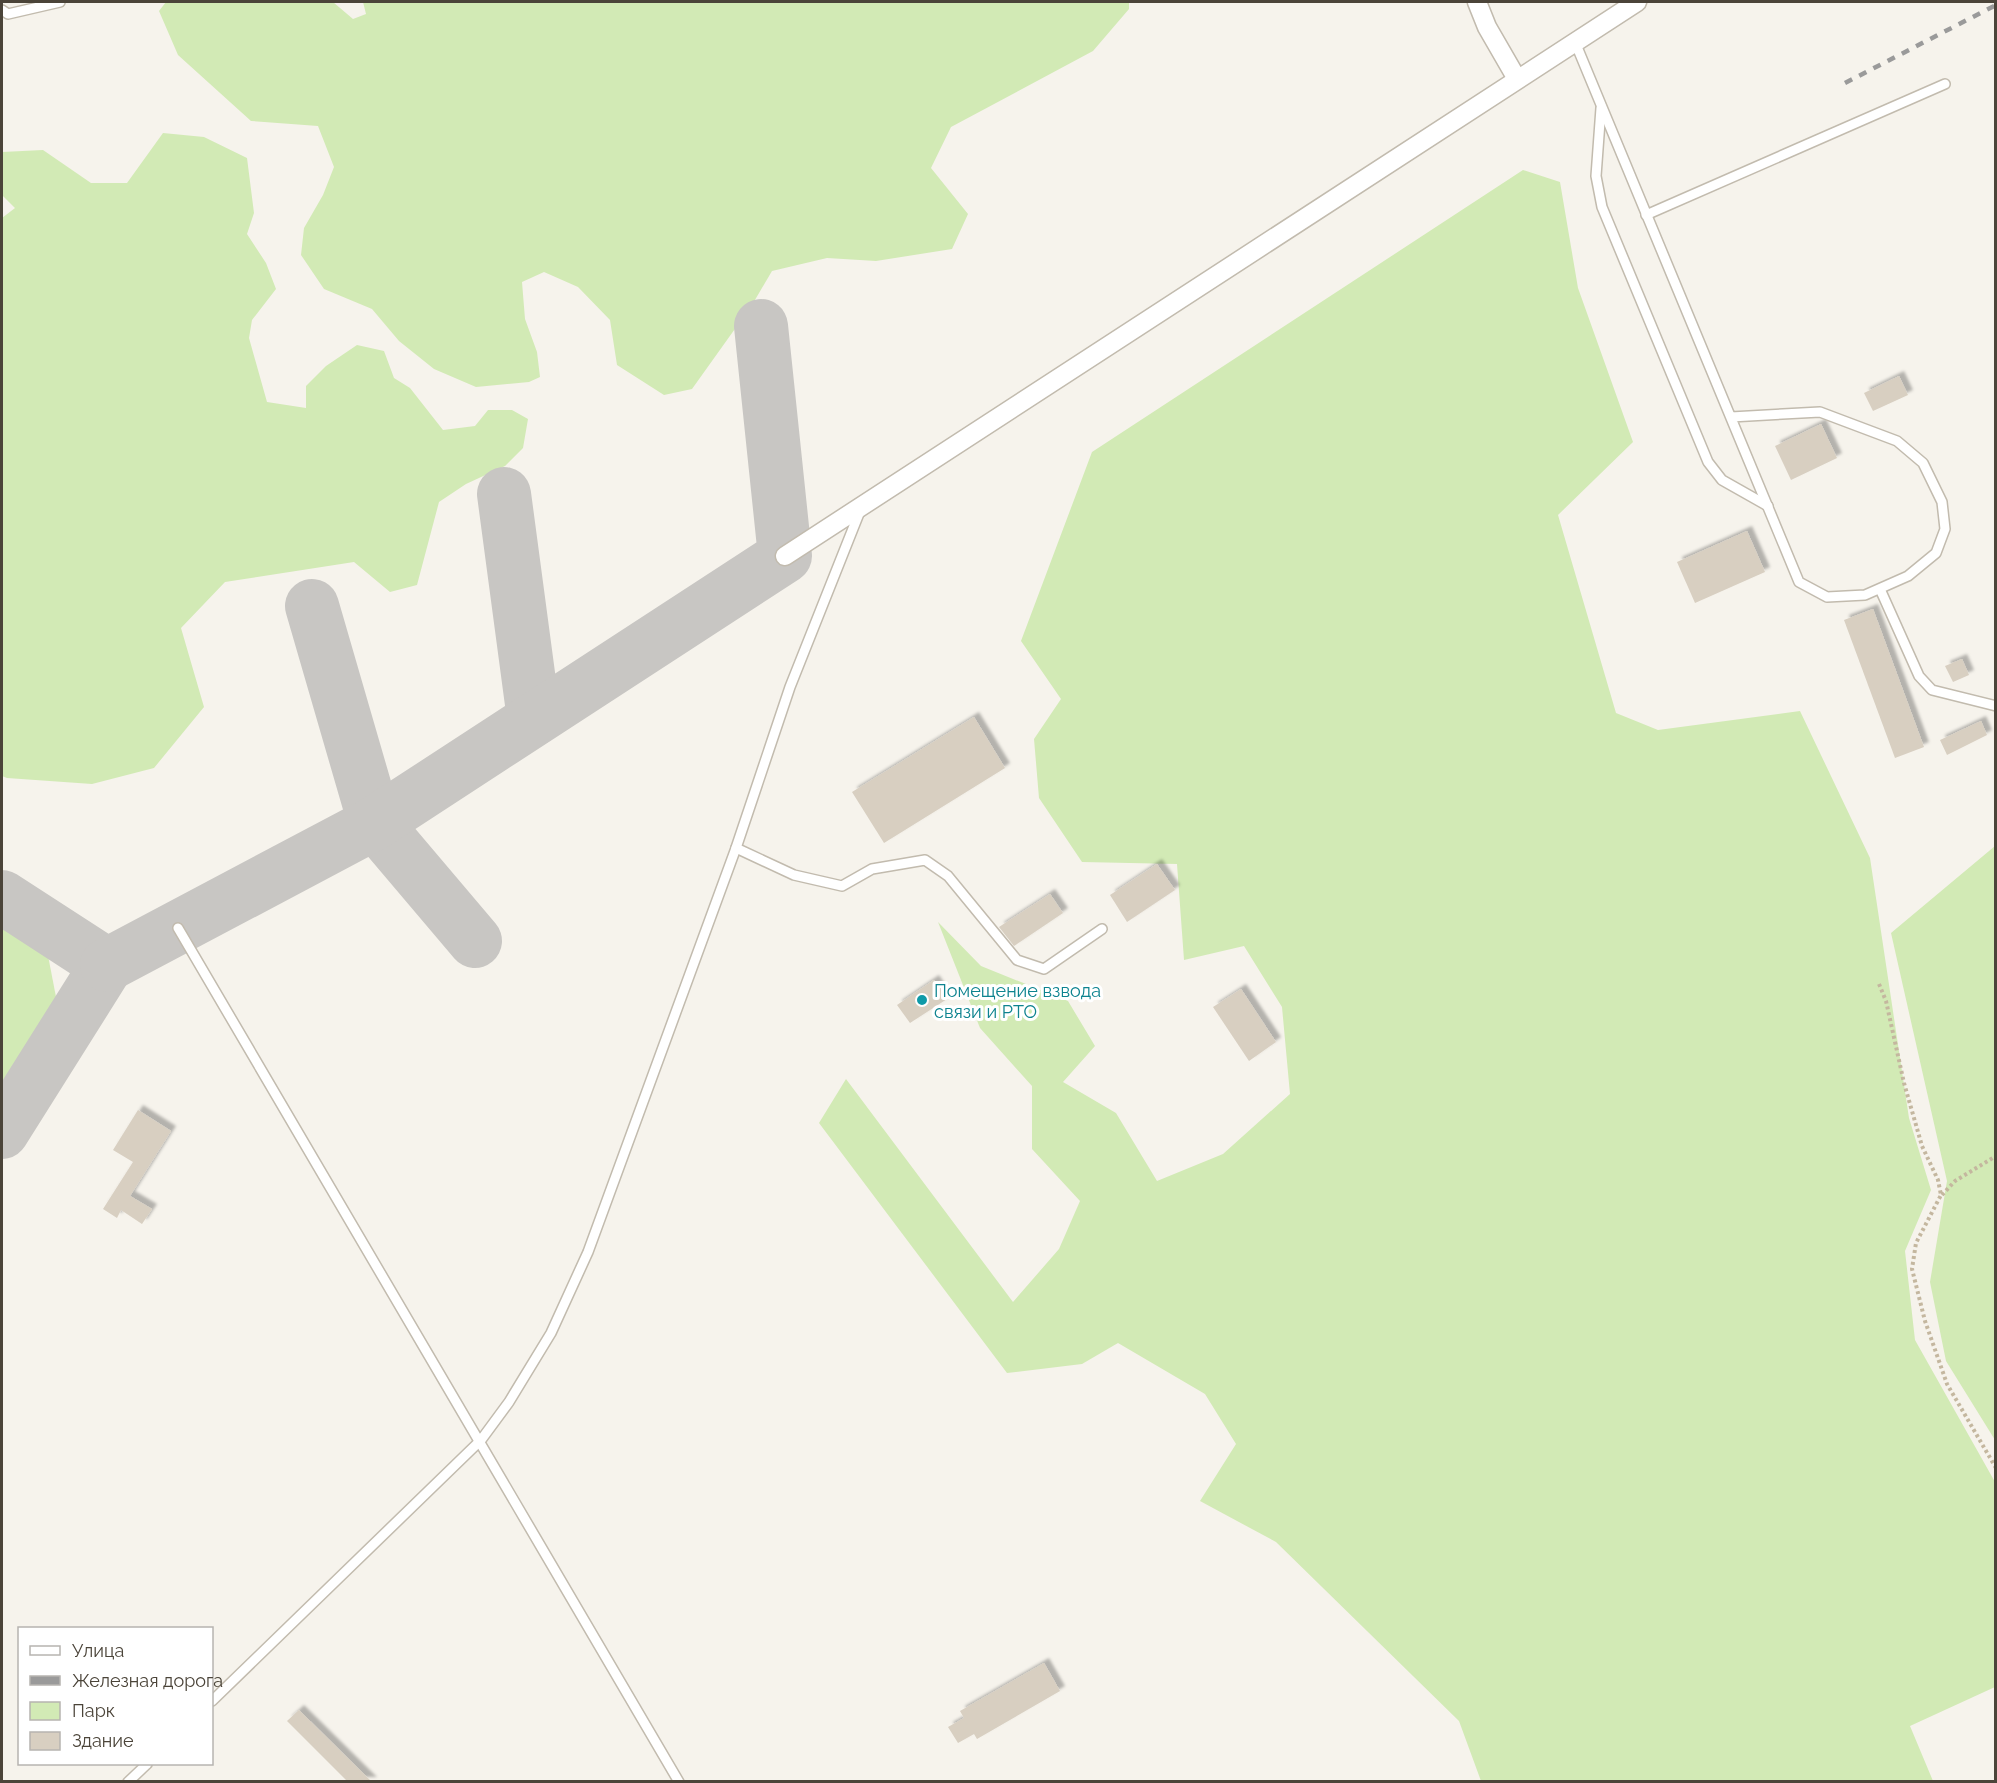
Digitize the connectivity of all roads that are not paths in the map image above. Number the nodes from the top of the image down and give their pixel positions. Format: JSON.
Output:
{"nodes":[{"id":1,"x":60,"y":2,"type":"edge"},
{"id":2,"x":1477,"y":2,"type":"edge"},
{"id":3,"x":1636,"y":2,"type":"edge"},
{"id":4,"x":2,"y":10,"type":"edge"},
{"id":5,"x":1575,"y":42,"type":"junction"},
{"id":6,"x":1517,"y":79,"type":"junction"},
{"id":7,"x":1945,"y":84,"type":"dead end"},
{"id":8,"x":1601,"y":106,"type":"junction"},
{"id":9,"x":1647,"y":215,"type":"junction"},
{"id":10,"x":1731,"y":417,"type":"junction"},
{"id":11,"x":862,"y":506,"type":"junction"},
{"id":12,"x":1768,"y":506,"type":"junction"},
{"id":13,"x":785,"y":556,"type":"dead end"},
{"id":14,"x":1880,"y":589,"type":"junction"},
{"id":15,"x":1995,"y":706,"type":"edge"},
{"id":16,"x":736,"y":848,"type":"junction"},
{"id":17,"x":178,"y":928,"type":"dead end"},
{"id":18,"x":1102,"y":929,"type":"dead end"},
{"id":19,"x":481,"y":1440,"type":"junction"},
{"id":20,"x":213,"y":1700,"type":"edge"},
{"id":21,"x":146,"y":1765,"type":"edge"},
{"id":22,"x":128,"y":1782,"type":"edge"},
{"id":23,"x":679,"y":1782,"type":"edge"}],
"edges":[{"from":1,"to":4,"type":"lane"},
{"from":2,"to":6,"type":"street"},
{"from":3,"to":5,"type":"street"},
{"from":5,"to":6,"type":"street"},
{"from":5,"to":8,"type":"lane"},
{"from":6,"to":11,"type":"street"},
{"from":7,"to":9,"type":"lane"},
{"from":8,"to":9,"type":"lane"},
{"from":8,"to":12,"type":"lane"},
{"from":9,"to":10,"type":"lane"},
{"from":10,"to":12,"type":"lane"},
{"from":10,"to":14,"type":"lane"},
{"from":11,"to":13,"type":"street"},
{"from":11,"to":16,"type":"lane"},
{"from":12,"to":14,"type":"lane"},
{"from":14,"to":15,"type":"lane"},
{"from":16,"to":18,"type":"lane"},
{"from":16,"to":19,"type":"lane"},
{"from":17,"to":19,"type":"lane"},
{"from":19,"to":20,"type":"lane"},
{"from":19,"to":23,"type":"lane"},
{"from":21,"to":22,"type":"lane"}]}
